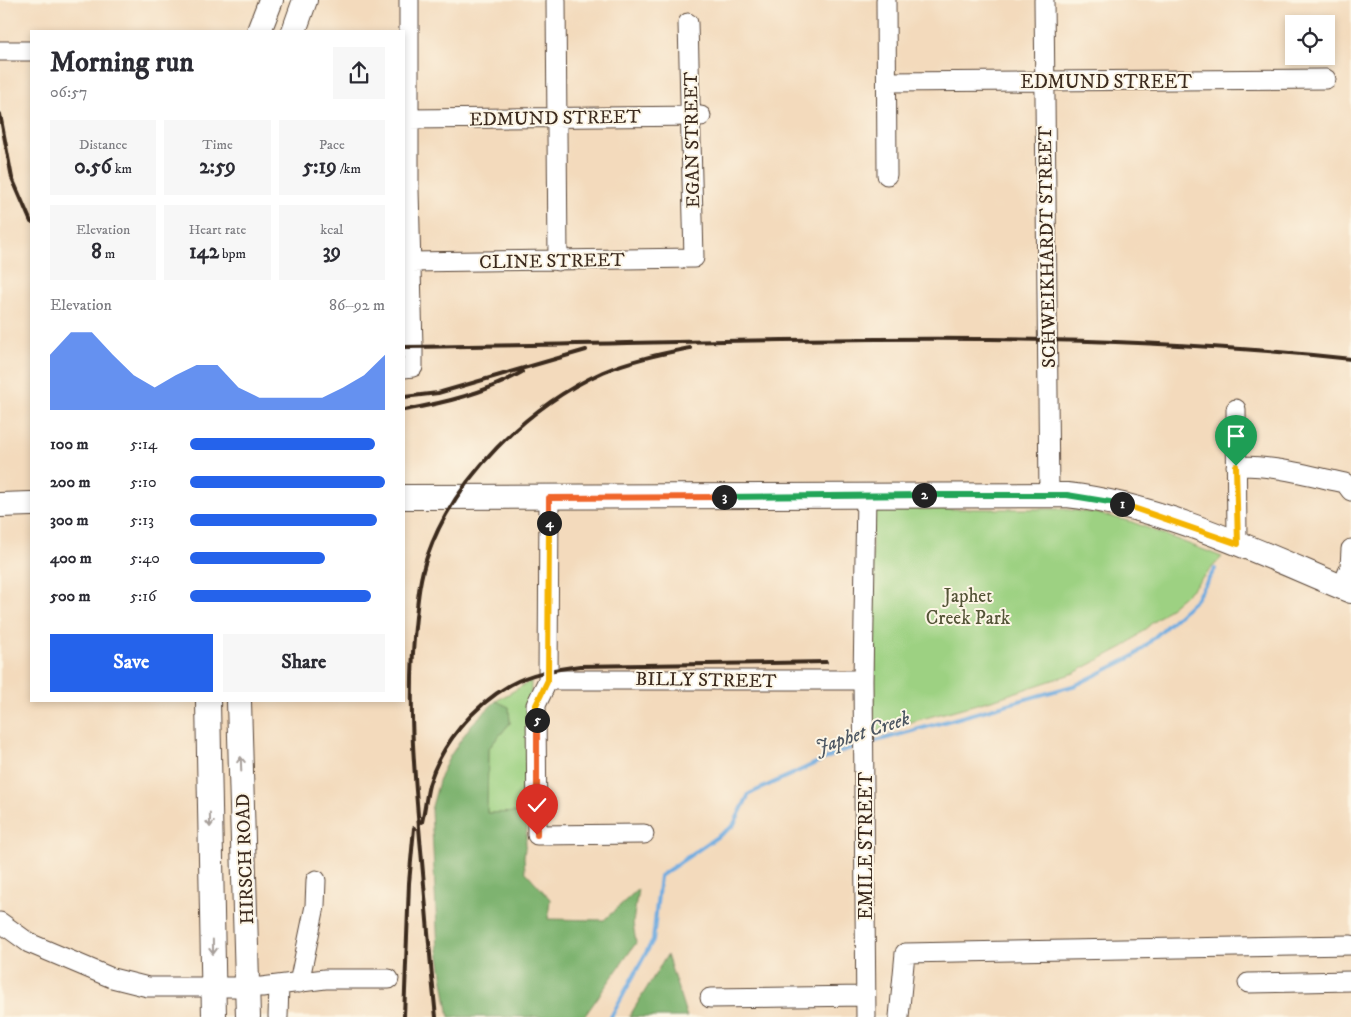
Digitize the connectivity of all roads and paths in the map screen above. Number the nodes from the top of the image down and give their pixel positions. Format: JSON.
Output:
{"nodes":[{"id":1,"x":271,"y":0,"type":"edge"},
{"id":2,"x":306,"y":0,"type":"edge"},
{"id":3,"x":409,"y":0,"type":"edge"},
{"id":4,"x":556,"y":0,"type":"edge"},
{"id":5,"x":886,"y":0,"type":"edge"},
{"id":6,"x":1044,"y":0,"type":"edge"},
{"id":7,"x":688,"y":23,"type":"dead end"},
{"id":8,"x":259,"y":30,"type":"edge"},
{"id":9,"x":294,"y":30,"type":"edge"},
{"id":10,"x":406,"y":44,"type":"edge"},
{"id":11,"x":0,"y":51,"type":"edge"},
{"id":12,"x":30,"y":51,"type":"edge"},
{"id":13,"x":1326,"y":79,"type":"dead end"},
{"id":14,"x":1044,"y":81,"type":"junction"},
{"id":15,"x":887,"y":82,"type":"junction"},
{"id":16,"x":696,"y":116,"type":"junction"},
{"id":17,"x":557,"y":117,"type":"junction"},
{"id":18,"x":408,"y":119,"type":"junction"},
{"id":19,"x":887,"y":176,"type":"dead end"},
{"id":20,"x":406,"y":190,"type":"edge"},
{"id":21,"x":694,"y":258,"type":"joint"},
{"id":22,"x":558,"y":261,"type":"junction"},
{"id":23,"x":411,"y":262,"type":"junction"},
{"id":24,"x":408,"y":367,"type":"edge"},
{"id":25,"x":1236,"y":409,"type":"dead end"},
{"id":26,"x":1236,"y":466,"type":"junction"},
{"id":27,"x":1351,"y":491,"type":"edge"},
{"id":28,"x":1050,"y":494,"type":"junction"},
{"id":29,"x":866,"y":495,"type":"junction"},
{"id":30,"x":405,"y":497,"type":"edge"},
{"id":31,"x":549,"y":498,"type":"junction"},
{"id":32,"x":30,"y":504,"type":"edge"},
{"id":33,"x":0,"y":505,"type":"edge"},
{"id":34,"x":1238,"y":544,"type":"junction"},
{"id":35,"x":1351,"y":549,"type":"edge"},
{"id":36,"x":1347,"y":589,"type":"edge"},
{"id":37,"x":548,"y":680,"type":"junction"},
{"id":38,"x":864,"y":686,"type":"junction"},
{"id":39,"x":208,"y":702,"type":"edge"},
{"id":40,"x":239,"y":702,"type":"edge"},
{"id":41,"x":644,"y":834,"type":"dead end"},
{"id":42,"x":316,"y":880,"type":"dead end"},
{"id":43,"x":0,"y":922,"type":"edge"},
{"id":44,"x":1351,"y":945,"type":"edge"},
{"id":45,"x":389,"y":979,"type":"dead end"},
{"id":46,"x":1351,"y":981,"type":"edge"},
{"id":47,"x":299,"y":983,"type":"junction"},
{"id":48,"x":1248,"y":983,"type":"dead end"},
{"id":49,"x":279,"y":986,"type":"junction"},
{"id":50,"x":213,"y":987,"type":"junction"},
{"id":51,"x":248,"y":987,"type":"junction"},
{"id":52,"x":865,"y":996,"type":"junction"},
{"id":53,"x":710,"y":998,"type":"dead end"},
{"id":54,"x":214,"y":1017,"type":"edge"},
{"id":55,"x":248,"y":1017,"type":"edge"},
{"id":56,"x":278,"y":1017,"type":"edge"},
{"id":57,"x":866,"y":1017,"type":"edge"},
{"id":58,"x":898,"y":1017,"type":"edge"}],
"edges":[{"from":1,"to":8,"type":"main road"},
{"from":2,"to":9,"type":"main road"},
{"from":3,"to":10,"type":"street"},
{"from":4,"to":17,"type":"street"},
{"from":5,"to":15,"type":"street"},
{"from":6,"to":14,"type":"street","name":"SCHWEIKHARDT STREET"},
{"from":7,"to":16,"type":"street","name":"EGAN STREET"},
{"from":10,"to":18,"type":"street"},
{"from":11,"to":12,"type":"street"},
{"from":13,"to":14,"type":"street","name":"EDMUND STREET"},
{"from":14,"to":15,"type":"street","name":"EDMUND STREET"},
{"from":14,"to":28,"type":"street","name":"SCHWEIKHARDT STREET"},
{"from":15,"to":19,"type":"street"},
{"from":16,"to":17,"type":"street","name":"EDMUND STREET"},
{"from":16,"to":21,"type":"street","name":"EGAN STREET"},
{"from":17,"to":18,"type":"street","name":"EDMUND STREET"},
{"from":17,"to":22,"type":"street"},
{"from":18,"to":20,"type":"street"},
{"from":20,"to":23,"type":"street"},
{"from":21,"to":22,"type":"street","name":"CLINE STREET"},
{"from":22,"to":23,"type":"street","name":"CLINE STREET"},
{"from":23,"to":24,"type":"street"},
{"from":25,"to":26,"type":"street"},
{"from":26,"to":27,"type":"street"},
{"from":26,"to":34,"type":"street"},
{"from":28,"to":29,"type":"main road"},
{"from":28,"to":34,"type":"main road"},
{"from":29,"to":31,"type":"main road"},
{"from":29,"to":38,"type":"street","name":"EMILE STREET"},
{"from":30,"to":31,"type":"main road"},
{"from":31,"to":37,"type":"street"},
{"from":32,"to":33,"type":"main road"},
{"from":34,"to":36,"type":"main road"},
{"from":35,"to":36,"type":"street"},
{"from":37,"to":38,"type":"street","name":"BILLY STREET"},
{"from":37,"to":41,"type":"street"},
{"from":38,"to":52,"type":"street","name":"EMILE STREET"},
{"from":39,"to":50,"type":"main road","name":"HIRSCH ROAD","one_way":true},
{"from":51,"to":40,"type":"main road","name":"HIRSCH ROAD","one_way":true},
{"from":42,"to":47,"type":"street"},
{"from":43,"to":50,"type":"street"},
{"from":44,"to":58,"type":"street"},
{"from":45,"to":47,"type":"street"},
{"from":46,"to":48,"type":"street"},
{"from":47,"to":49,"type":"street"},
{"from":49,"to":51,"type":"street"},
{"from":49,"to":56,"type":"street"},
{"from":50,"to":51,"type":"street"},
{"from":50,"to":54,"type":"main road","name":"HIRSCH ROAD"},
{"from":51,"to":55,"type":"main road","name":"HIRSCH ROAD"},
{"from":52,"to":53,"type":"street"},
{"from":52,"to":57,"type":"street","name":"EMILE STREET"}]}
